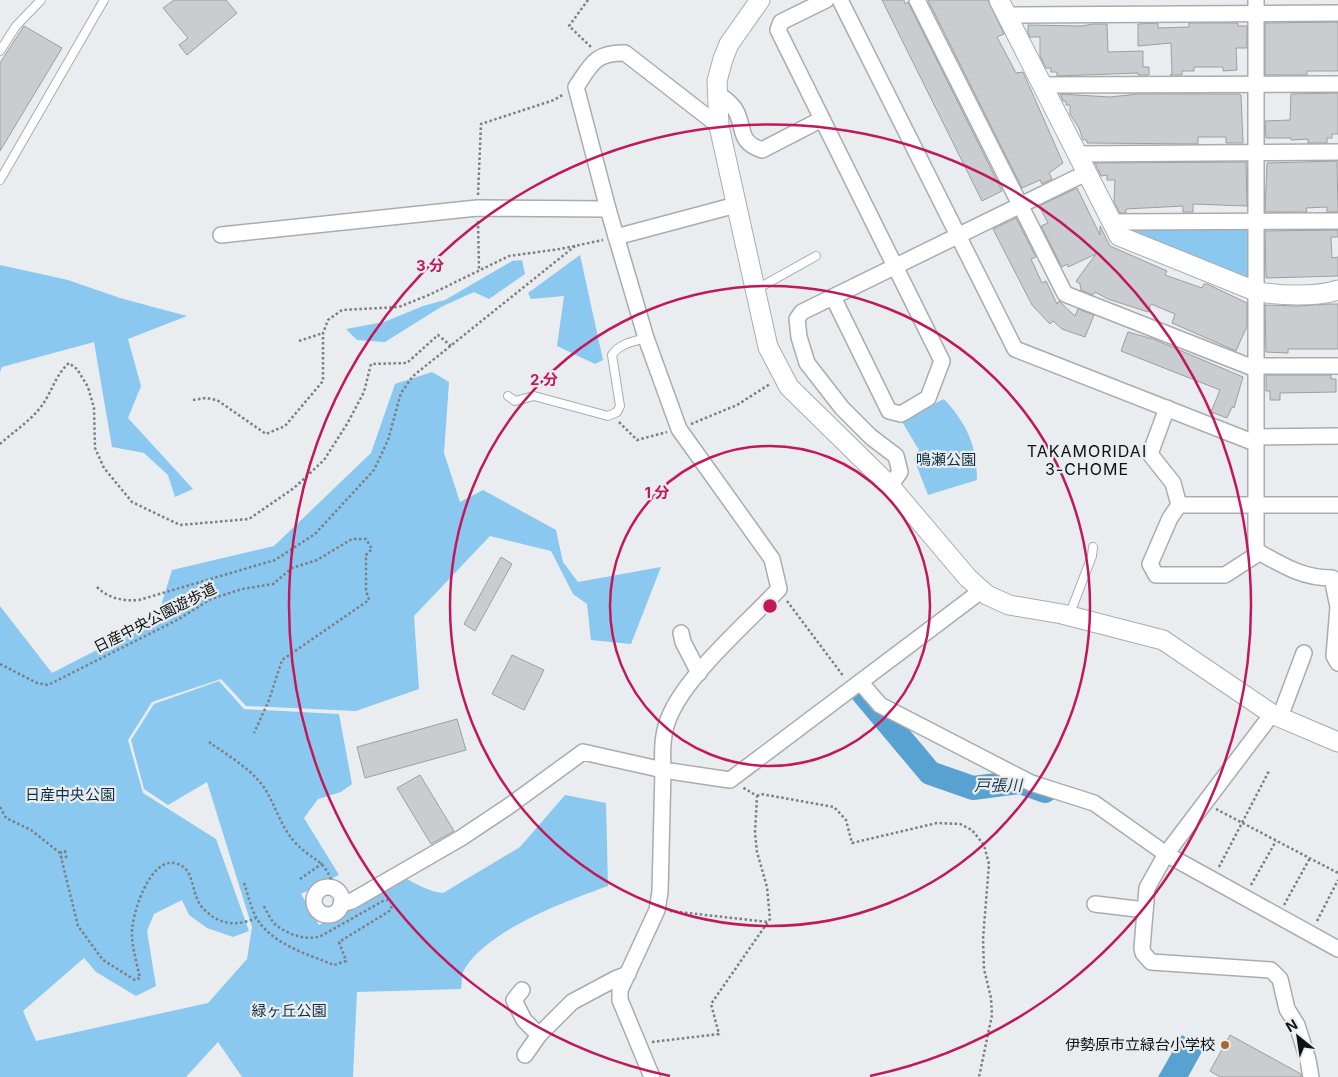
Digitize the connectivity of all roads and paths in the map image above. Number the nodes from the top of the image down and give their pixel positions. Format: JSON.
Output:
{"nodes":[{"id":1,"x":41,"y":0,"type":"edge"},
{"id":2,"x":104,"y":0,"type":"edge"},
{"id":3,"x":588,"y":0,"type":"edge"},
{"id":4,"x":760,"y":0,"type":"edge"},
{"id":5,"x":826,"y":0,"type":"edge"},
{"id":6,"x":840,"y":0,"type":"edge"},
{"id":7,"x":917,"y":0,"type":"edge"},
{"id":8,"x":1256,"y":7,"type":"edge"},
{"id":9,"x":1003,"y":8,"type":"edge"},
{"id":10,"x":1338,"y":14,"type":"edge"},
{"id":11,"x":0,"y":51,"type":"edge"},
{"id":12,"x":601,"y":56,"type":"junction"},
{"id":13,"x":1256,"y":84,"type":"junction"},
{"id":14,"x":1338,"y":84,"type":"edge"},
{"id":15,"x":1042,"y":85,"type":"junction"},
{"id":16,"x":576,"y":87,"type":"junction"},
{"id":17,"x":717,"y":93,"type":"junction"},
{"id":18,"x":822,"y":119,"type":"junction"},
{"id":19,"x":719,"y":126,"type":"junction"},
{"id":20,"x":1256,"y":152,"type":"junction"},
{"id":21,"x":1338,"y":152,"type":"edge"},
{"id":22,"x":1076,"y":154,"type":"junction"},
{"id":23,"x":1086,"y":173,"type":"junction"},
{"id":24,"x":0,"y":180,"type":"edge"},
{"id":25,"x":736,"y":205,"type":"junction"},
{"id":26,"x":1020,"y":205,"type":"junction"},
{"id":27,"x":477,"y":208,"type":"junction"},
{"id":28,"x":608,"y":209,"type":"junction"},
{"id":29,"x":1338,"y":221,"type":"edge"},
{"id":30,"x":1111,"y":222,"type":"junction"},
{"id":31,"x":1256,"y":222,"type":"junction"},
{"id":32,"x":221,"y":235,"type":"dead end"},
{"id":33,"x":958,"y":236,"type":"junction"},
{"id":34,"x":616,"y":237,"type":"junction"},
{"id":35,"x":575,"y":246,"type":"junction"},
{"id":36,"x":816,"y":256,"type":"dead end"},
{"id":37,"x":896,"y":266,"type":"junction"},
{"id":38,"x":479,"y":269,"type":"junction"},
{"id":39,"x":755,"y":290,"type":"junction"},
{"id":40,"x":1338,"y":290,"type":"edge"},
{"id":41,"x":1255,"y":291,"type":"junction"},
{"id":42,"x":833,"y":297,"type":"junction"},
{"id":43,"x":323,"y":333,"type":"junction"},
{"id":44,"x":646,"y":338,"type":"junction"},
{"id":45,"x":299,"y":342,"type":"dead end"},
{"id":46,"x":451,"y":346,"type":"junction"},
{"id":47,"x":1338,"y":366,"type":"edge"},
{"id":48,"x":1256,"y":367,"type":"junction"},
{"id":49,"x":508,"y":396,"type":"dead end"},
{"id":50,"x":193,"y":400,"type":"dead end"},
{"id":51,"x":1166,"y":408,"type":"junction"},
{"id":52,"x":1338,"y":436,"type":"edge"},
{"id":53,"x":1256,"y":440,"type":"junction"},
{"id":54,"x":0,"y":444,"type":"edge"},
{"id":55,"x":890,"y":486,"type":"junction"},
{"id":56,"x":1179,"y":505,"type":"junction"},
{"id":57,"x":1338,"y":505,"type":"edge"},
{"id":58,"x":1257,"y":506,"type":"junction"},
{"id":59,"x":1093,"y":547,"type":"dead end"},
{"id":60,"x":1258,"y":551,"type":"junction"},
{"id":61,"x":1335,"y":576,"type":"edge"},
{"id":62,"x":97,"y":586,"type":"dead end"},
{"id":63,"x":779,"y":589,"type":"junction"},
{"id":64,"x":981,"y":590,"type":"junction"},
{"id":65,"x":1069,"y":616,"type":"junction"},
{"id":66,"x":681,"y":633,"type":"dead end"},
{"id":67,"x":1304,"y":653,"type":"dead end"},
{"id":68,"x":1338,"y":663,"type":"edge"},
{"id":69,"x":0,"y":664,"type":"edge"},
{"id":70,"x":700,"y":673,"type":"junction"},
{"id":71,"x":857,"y":686,"type":"junction"},
{"id":72,"x":1276,"y":715,"type":"junction"},
{"id":73,"x":254,"y":733,"type":"dead end"},
{"id":74,"x":209,"y":742,"type":"dead end"},
{"id":75,"x":1338,"y":742,"type":"edge"},
{"id":76,"x":663,"y":770,"type":"junction"},
{"id":77,"x":1269,"y":771,"type":"dead end"},
{"id":78,"x":730,"y":780,"type":"junction"},
{"id":79,"x":757,"y":796,"type":"junction"},
{"id":80,"x":1203,"y":803,"type":"junction"},
{"id":81,"x":0,"y":807,"type":"edge"},
{"id":82,"x":1242,"y":823,"type":"junction"},
{"id":83,"x":1276,"y":841,"type":"junction"},
{"id":84,"x":1166,"y":854,"type":"junction"},
{"id":85,"x":1310,"y":858,"type":"junction"},
{"id":86,"x":323,"y":863,"type":"junction"},
{"id":87,"x":1338,"y":873,"type":"edge"},
{"id":88,"x":300,"y":879,"type":"dead end"},
{"id":89,"x":1212,"y":879,"type":"junction"},
{"id":90,"x":1338,"y":880,"type":"edge"},
{"id":91,"x":244,"y":883,"type":"dead end"},
{"id":92,"x":334,"y":888,"type":"junction"},
{"id":93,"x":1245,"y":897,"type":"junction"},
{"id":94,"x":341,"y":904,"type":"junction"},
{"id":95,"x":1095,"y":904,"type":"dead end"},
{"id":96,"x":263,"y":905,"type":"dead end"},
{"id":97,"x":656,"y":910,"type":"junction"},
{"id":98,"x":1145,"y":910,"type":"junction"},
{"id":99,"x":1278,"y":915,"type":"junction"},
{"id":100,"x":256,"y":918,"type":"junction"},
{"id":101,"x":768,"y":922,"type":"junction"},
{"id":102,"x":1311,"y":934,"type":"junction"},
{"id":103,"x":1338,"y":949,"type":"edge"},
{"id":104,"x":628,"y":974,"type":"junction"},
{"id":105,"x":522,"y":990,"type":"dead end"},
{"id":106,"x":539,"y":1035,"type":"junction"},
{"id":107,"x":638,"y":1044,"type":"junction"},
{"id":108,"x":525,"y":1055,"type":"dead end"},
{"id":109,"x":652,"y":1077,"type":"edge"},
{"id":110,"x":979,"y":1077,"type":"edge"},
{"id":111,"x":1311,"y":1077,"type":"edge"}],
"edges":[{"from":1,"to":11,"type":"lane"},
{"from":2,"to":24,"type":"lane"},
{"from":3,"to":12,"type":"path"},
{"from":4,"to":17,"type":"street"},
{"from":5,"to":18,"type":"street"},
{"from":6,"to":33,"type":"street"},
{"from":7,"to":26,"type":"street"},
{"from":8,"to":9,"type":"street"},
{"from":8,"to":10,"type":"street"},
{"from":8,"to":13,"type":"street"},
{"from":9,"to":15,"type":"street"},
{"from":12,"to":16,"type":"street"},
{"from":12,"to":19,"type":"street"},
{"from":13,"to":14,"type":"street"},
{"from":13,"to":15,"type":"street"},
{"from":13,"to":20,"type":"street"},
{"from":15,"to":22,"type":"street"},
{"from":16,"to":27,"type":"path"},
{"from":16,"to":28,"type":"street"},
{"from":17,"to":18,"type":"street"},
{"from":17,"to":19,"type":"street"},
{"from":18,"to":37,"type":"street"},
{"from":19,"to":25,"type":"street"},
{"from":20,"to":21,"type":"street"},
{"from":20,"to":22,"type":"street"},
{"from":20,"to":31,"type":"street"},
{"from":22,"to":23,"type":"street"},
{"from":23,"to":26,"type":"street"},
{"from":23,"to":30,"type":"street"},
{"from":25,"to":34,"type":"street"},
{"from":25,"to":39,"type":"street"},
{"from":26,"to":33,"type":"street"},
{"from":26,"to":48,"type":"street"},
{"from":27,"to":28,"type":"street"},
{"from":27,"to":32,"type":"street"},
{"from":27,"to":38,"type":"path"},
{"from":28,"to":34,"type":"street"},
{"from":29,"to":31,"type":"street"},
{"from":30,"to":31,"type":"street"},
{"from":30,"to":41,"type":"street"},
{"from":31,"to":41,"type":"street"},
{"from":33,"to":37,"type":"street"},
{"from":33,"to":51,"type":"street"},
{"from":34,"to":35,"type":"path"},
{"from":34,"to":44,"type":"street"},
{"from":35,"to":38,"type":"path"},
{"from":35,"to":46,"type":"path"},
{"from":36,"to":39,"type":"lane"},
{"from":37,"to":42,"type":"street"},
{"from":37,"to":42,"type":"street"},
{"from":38,"to":43,"type":"path"},
{"from":39,"to":55,"type":"street"},
{"from":40,"to":41,"type":"street"},
{"from":41,"to":48,"type":"street"},
{"from":42,"to":55,"type":"street"},
{"from":43,"to":45,"type":"path"},
{"from":43,"to":50,"type":"path"},
{"from":44,"to":49,"type":"lane"},
{"from":44,"to":63,"type":"street"},
{"from":46,"to":54,"type":"path"},
{"from":46,"to":62,"type":"path"},
{"from":47,"to":48,"type":"street"},
{"from":48,"to":53,"type":"street"},
{"from":51,"to":53,"type":"street"},
{"from":51,"to":56,"type":"street"},
{"from":52,"to":53,"type":"street"},
{"from":53,"to":58,"type":"street"},
{"from":55,"to":64,"type":"street"},
{"from":56,"to":58,"type":"street"},
{"from":56,"to":60,"type":"street"},
{"from":57,"to":58,"type":"street"},
{"from":58,"to":60,"type":"street"},
{"from":59,"to":65,"type":"lane"},
{"from":60,"to":61,"type":"street"},
{"from":61,"to":68,"type":"street"},
{"from":63,"to":70,"type":"street"},
{"from":63,"to":71,"type":"path"},
{"from":64,"to":65,"type":"street"},
{"from":64,"to":71,"type":"street"},
{"from":65,"to":72,"type":"street"},
{"from":66,"to":70,"type":"street"},
{"from":67,"to":72,"type":"street"},
{"from":69,"to":73,"type":"path","name":"日産中央公園遊歩道"},
{"from":70,"to":76,"type":"street"},
{"from":71,"to":78,"type":"street"},
{"from":71,"to":84,"type":"street"},
{"from":72,"to":75,"type":"street"},
{"from":72,"to":80,"type":"street"},
{"from":74,"to":86,"type":"path"},
{"from":76,"to":78,"type":"street"},
{"from":76,"to":94,"type":"street"},
{"from":76,"to":97,"type":"street"},
{"from":77,"to":82,"type":"path"},
{"from":78,"to":79,"type":"path"},
{"from":79,"to":101,"type":"path"},
{"from":79,"to":110,"type":"path"},
{"from":80,"to":82,"type":"path"},
{"from":80,"to":84,"type":"street"},
{"from":81,"to":100,"type":"path"},
{"from":82,"to":83,"type":"path"},
{"from":82,"to":89,"type":"path"},
{"from":83,"to":85,"type":"path"},
{"from":83,"to":93,"type":"path"},
{"from":84,"to":89,"type":"street"},
{"from":84,"to":98,"type":"street"},
{"from":85,"to":87,"type":"path"},
{"from":85,"to":99,"type":"path"},
{"from":86,"to":88,"type":"path"},
{"from":86,"to":92,"type":"path"},
{"from":89,"to":93,"type":"street"},
{"from":90,"to":102,"type":"path"},
{"from":91,"to":100,"type":"path"},
{"from":92,"to":94,"type":"street"},
{"from":92,"to":94,"type":"street"},
{"from":93,"to":99,"type":"street"},
{"from":95,"to":98,"type":"street"},
{"from":96,"to":100,"type":"path"},
{"from":97,"to":101,"type":"path"},
{"from":97,"to":104,"type":"street"},
{"from":98,"to":111,"type":"street"},
{"from":99,"to":102,"type":"street"},
{"from":101,"to":107,"type":"path"},
{"from":102,"to":103,"type":"street"},
{"from":104,"to":106,"type":"street"},
{"from":104,"to":107,"type":"street"},
{"from":105,"to":106,"type":"street"},
{"from":106,"to":108,"type":"street"},
{"from":107,"to":109,"type":"street"}]}
